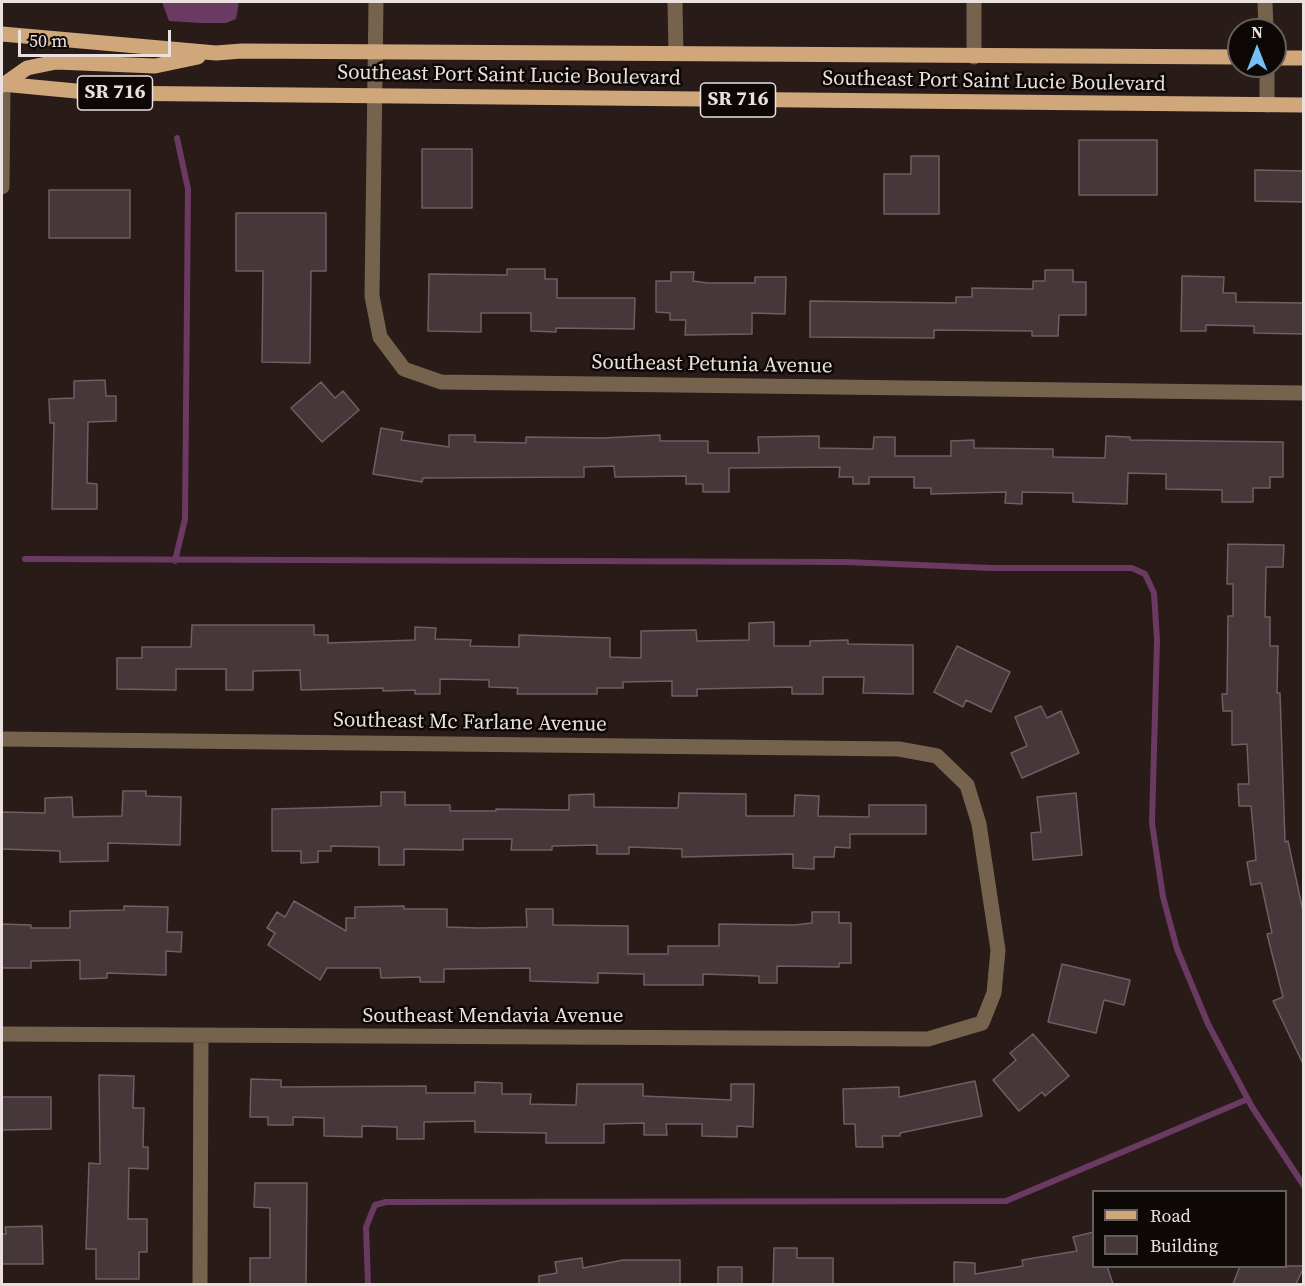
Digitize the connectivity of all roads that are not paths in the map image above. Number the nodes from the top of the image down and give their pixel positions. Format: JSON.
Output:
{"nodes":[{"id":1,"x":376,"y":2,"type":"edge"},
{"id":2,"x":675,"y":2,"type":"edge"},
{"id":3,"x":974,"y":2,"type":"edge"},
{"id":4,"x":1265,"y":2,"type":"edge"},
{"id":5,"x":1266,"y":18,"type":"edge"},
{"id":6,"x":2,"y":34,"type":"edge"},
{"id":7,"x":375,"y":52,"type":"junction"},
{"id":8,"x":216,"y":53,"type":"junction"},
{"id":9,"x":676,"y":53,"type":"junction"},
{"id":10,"x":974,"y":57,"type":"junction"},
{"id":11,"x":1227,"y":57,"type":"edge"},
{"id":12,"x":1287,"y":58,"type":"edge"},
{"id":13,"x":1304,"y":58,"type":"edge"},
{"id":14,"x":1267,"y":78,"type":"edge"},
{"id":15,"x":2,"y":84,"type":"edge"},
{"id":16,"x":374,"y":96,"type":"junction"},
{"id":17,"x":1267,"y":105,"type":"junction"},
{"id":18,"x":1304,"y":105,"type":"edge"},
{"id":19,"x":2,"y":187,"type":"edge"},
{"id":20,"x":1304,"y":393,"type":"edge"},
{"id":21,"x":2,"y":739,"type":"edge"},
{"id":22,"x":982,"y":1023,"type":"joint"},
{"id":23,"x":2,"y":1035,"type":"edge"},
{"id":24,"x":201,"y":1037,"type":"junction"},
{"id":25,"x":200,"y":1284,"type":"edge"}],
"edges":[{"from":1,"to":7,"type":"street","name":"Southeast Petunia Avenue"},
{"from":2,"to":9,"type":"street"},
{"from":3,"to":10,"type":"street"},
{"from":4,"to":5,"type":"street"},
{"from":6,"to":8,"type":"main road","name":"Southeast Port Saint Lucie Boulevard","number":"SR 716"},
{"from":7,"to":8,"type":"main road","name":"Southeast Port Saint Lucie Boulevard","number":"SR 716"},
{"from":7,"to":9,"type":"main road","name":"Southeast Port Saint Lucie Boulevard","number":"SR 716"},
{"from":7,"to":16,"type":"street","name":"Southeast Petunia Avenue"},
{"from":8,"to":15,"type":"main road"},
{"from":9,"to":10,"type":"main road","name":"Southeast Port Saint Lucie Boulevard","number":"SR 716"},
{"from":10,"to":11,"type":"main road","name":"Southeast Port Saint Lucie Boulevard","number":"SR 716"},
{"from":12,"to":13,"type":"main road"},
{"from":14,"to":17,"type":"street"},
{"from":15,"to":16,"type":"main road","name":"Southeast Port Saint Lucie Boulevard","number":"SR 716"},
{"from":15,"to":19,"type":"street"},
{"from":16,"to":17,"type":"main road","name":"Southeast Port Saint Lucie Boulevard","number":"SR 716"},
{"from":16,"to":20,"type":"street","name":"Southeast Petunia Avenue"},
{"from":17,"to":18,"type":"main road","name":"Southeast Port Saint Lucie Boulevard","number":"SR 716"},
{"from":21,"to":22,"type":"street","name":"Southeast Mc Farlane Avenue"},
{"from":22,"to":24,"type":"street","name":"Southeast Mendavia Avenue"},
{"from":23,"to":24,"type":"street","name":"Southeast Mendavia Avenue"},
{"from":24,"to":25,"type":"street"}]}
